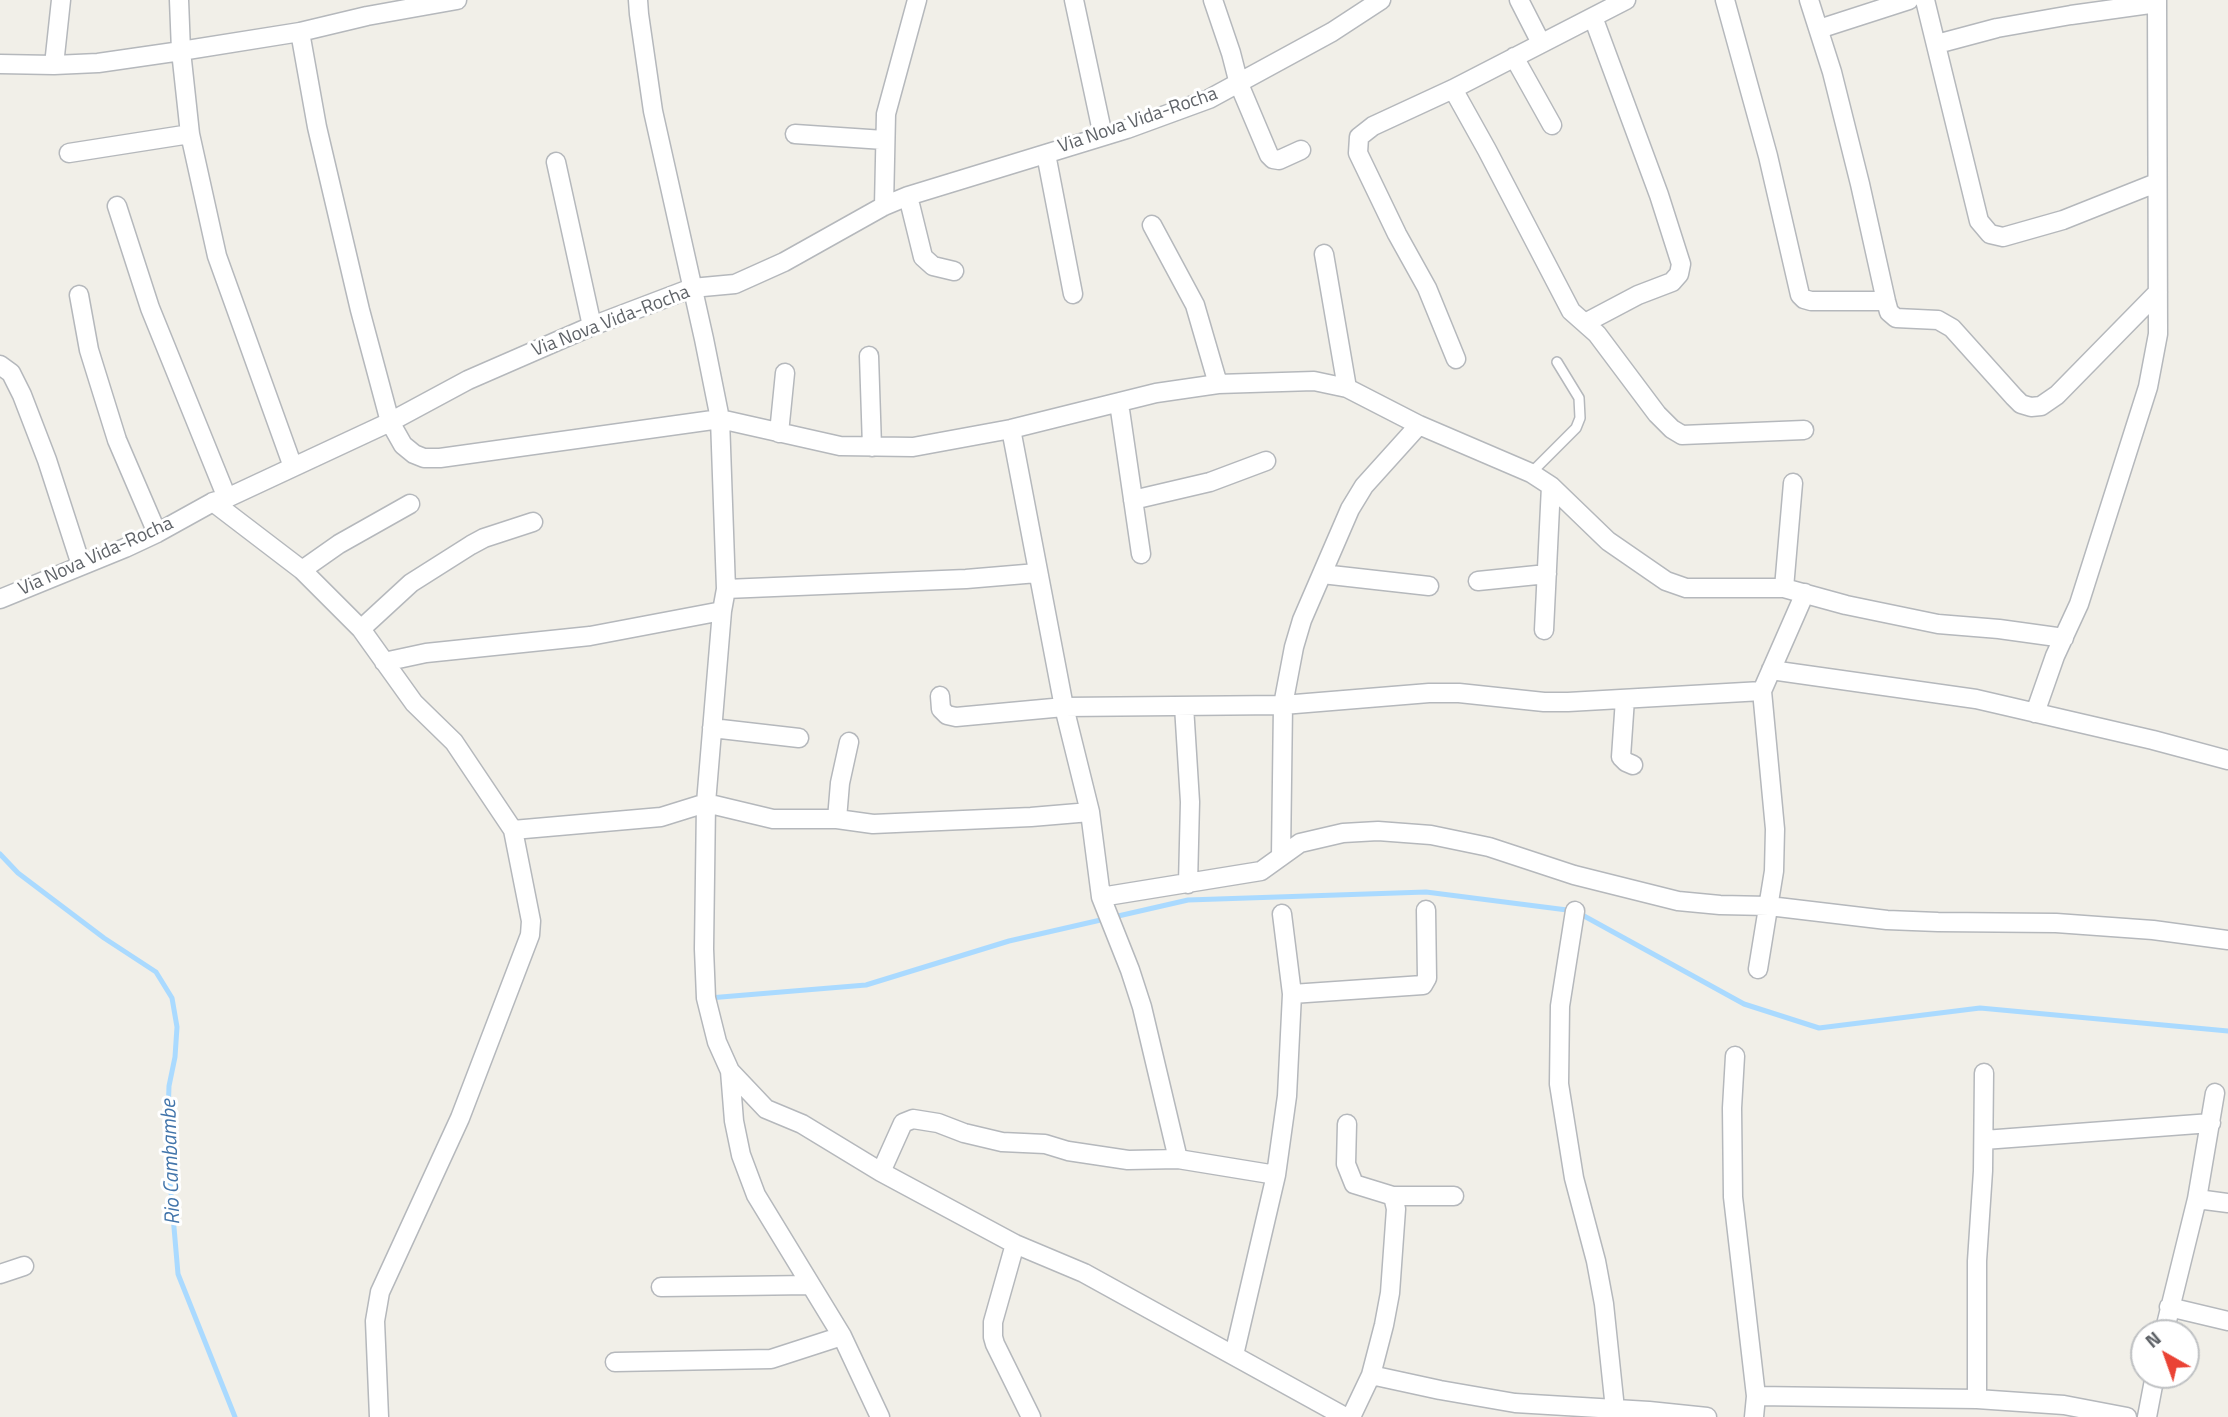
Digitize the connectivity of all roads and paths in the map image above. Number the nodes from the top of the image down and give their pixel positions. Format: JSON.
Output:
{"nodes":[{"id":1,"x":61,"y":0,"type":"edge"},
{"id":2,"x":179,"y":0,"type":"edge"},
{"id":3,"x":457,"y":0,"type":"edge"},
{"id":4,"x":638,"y":0,"type":"edge"},
{"id":5,"x":917,"y":0,"type":"edge"},
{"id":6,"x":1074,"y":0,"type":"edge"},
{"id":7,"x":1213,"y":0,"type":"edge"},
{"id":8,"x":1381,"y":0,"type":"edge"},
{"id":9,"x":1519,"y":0,"type":"edge"},
{"id":10,"x":1626,"y":0,"type":"edge"},
{"id":11,"x":1725,"y":0,"type":"edge"},
{"id":12,"x":1809,"y":0,"type":"edge"},
{"id":13,"x":1909,"y":0,"type":"edge"},
{"id":14,"x":1925,"y":0,"type":"edge"},
{"id":15,"x":2157,"y":1,"type":"edge"},
{"id":16,"x":366,"y":8,"type":"edge"},
{"id":17,"x":1593,"y":17,"type":"junction"},
{"id":18,"x":1819,"y":29,"type":"junction"},
{"id":19,"x":300,"y":32,"type":"junction"},
{"id":20,"x":1541,"y":43,"type":"junction"},
{"id":21,"x":1937,"y":44,"type":"junction"},
{"id":22,"x":181,"y":51,"type":"junction"},
{"id":23,"x":1514,"y":57,"type":"junction"},
{"id":24,"x":0,"y":64,"type":"edge"},
{"id":25,"x":54,"y":65,"type":"junction"},
{"id":26,"x":1239,"y":84,"type":"junction"},
{"id":27,"x":1453,"y":89,"type":"junction"},
{"id":28,"x":1552,"y":125,"type":"dead end"},
{"id":29,"x":190,"y":134,"type":"junction"},
{"id":30,"x":795,"y":134,"type":"dead end"},
{"id":31,"x":1103,"y":136,"type":"junction"},
{"id":32,"x":884,"y":140,"type":"junction"},
{"id":33,"x":1301,"y":150,"type":"dead end"},
{"id":34,"x":69,"y":153,"type":"dead end"},
{"id":35,"x":1046,"y":154,"type":"junction"},
{"id":36,"x":556,"y":162,"type":"dead end"},
{"id":37,"x":2156,"y":183,"type":"junction"},
{"id":38,"x":908,"y":197,"type":"junction"},
{"id":39,"x":117,"y":206,"type":"dead end"},
{"id":40,"x":884,"y":206,"type":"junction"},
{"id":41,"x":1152,"y":225,"type":"dead end"},
{"id":42,"x":1324,"y":254,"type":"dead end"},
{"id":43,"x":954,"y":271,"type":"dead end"},
{"id":44,"x":692,"y":289,"type":"junction"},
{"id":45,"x":2158,"y":292,"type":"junction"},
{"id":46,"x":1073,"y":294,"type":"dead end"},
{"id":47,"x":79,"y":295,"type":"dead end"},
{"id":48,"x":1886,"y":301,"type":"junction"},
{"id":49,"x":1584,"y":323,"type":"junction"},
{"id":50,"x":592,"y":326,"type":"junction"},
{"id":51,"x":869,"y":356,"type":"dead end"},
{"id":52,"x":1455,"y":359,"type":"dead end"},
{"id":53,"x":1557,"y":362,"type":"dead end"},
{"id":54,"x":0,"y":365,"type":"edge"},
{"id":55,"x":785,"y":373,"type":"dead end"},
{"id":56,"x":1218,"y":384,"type":"junction"},
{"id":57,"x":1347,"y":388,"type":"junction"},
{"id":58,"x":1119,"y":403,"type":"junction"},
{"id":59,"x":720,"y":419,"type":"junction"},
{"id":60,"x":390,"y":422,"type":"junction"},
{"id":61,"x":1419,"y":425,"type":"junction"},
{"id":62,"x":1011,"y":429,"type":"junction"},
{"id":63,"x":1804,"y":429,"type":"dead end"},
{"id":64,"x":779,"y":433,"type":"junction"},
{"id":65,"x":872,"y":447,"type":"junction"},
{"id":66,"x":1266,"y":461,"type":"dead end"},
{"id":67,"x":293,"y":467,"type":"junction"},
{"id":68,"x":1531,"y":473,"type":"junction"},
{"id":69,"x":1793,"y":484,"type":"dead end"},
{"id":70,"x":1551,"y":486,"type":"junction"},
{"id":71,"x":220,"y":500,"type":"junction"},
{"id":72,"x":1133,"y":500,"type":"junction"},
{"id":73,"x":410,"y":503,"type":"dead end"},
{"id":74,"x":533,"y":522,"type":"dead end"},
{"id":75,"x":157,"y":533,"type":"junction"},
{"id":76,"x":1141,"y":554,"type":"dead end"},
{"id":77,"x":81,"y":565,"type":"junction"},
{"id":78,"x":302,"y":570,"type":"junction"},
{"id":79,"x":1037,"y":573,"type":"junction"},
{"id":80,"x":1322,"y":574,"type":"junction"},
{"id":81,"x":1547,"y":574,"type":"junction"},
{"id":82,"x":1478,"y":581,"type":"dead end"},
{"id":83,"x":1429,"y":586,"type":"dead end"},
{"id":84,"x":1784,"y":588,"type":"junction"},
{"id":85,"x":726,"y":589,"type":"junction"},
{"id":86,"x":1805,"y":593,"type":"junction"},
{"id":87,"x":0,"y":600,"type":"edge"},
{"id":88,"x":722,"y":611,"type":"junction"},
{"id":89,"x":361,"y":629,"type":"junction"},
{"id":90,"x":1544,"y":630,"type":"dead end"},
{"id":91,"x":2064,"y":638,"type":"junction"},
{"id":92,"x":384,"y":662,"type":"junction"},
{"id":93,"x":1771,"y":670,"type":"junction"},
{"id":94,"x":1762,"y":691,"type":"junction"},
{"id":95,"x":940,"y":696,"type":"dead end"},
{"id":96,"x":1625,"y":699,"type":"junction"},
{"id":97,"x":1283,"y":705,"type":"junction"},
{"id":98,"x":1184,"y":706,"type":"junction"},
{"id":99,"x":1064,"y":707,"type":"junction"},
{"id":100,"x":2035,"y":713,"type":"junction"},
{"id":101,"x":712,"y":729,"type":"junction"},
{"id":102,"x":799,"y":738,"type":"dead end"},
{"id":103,"x":849,"y":742,"type":"dead end"},
{"id":104,"x":2228,"y":760,"type":"edge"},
{"id":105,"x":1633,"y":765,"type":"dead end"},
{"id":106,"x":706,"y":803,"type":"junction"},
{"id":107,"x":1090,"y":812,"type":"junction"},
{"id":108,"x":836,"y":819,"type":"junction"},
{"id":109,"x":513,"y":830,"type":"junction"},
{"id":110,"x":1280,"y":856,"type":"junction"},
{"id":111,"x":1188,"y":884,"type":"junction"},
{"id":112,"x":1101,"y":897,"type":"junction"},
{"id":113,"x":1769,"y":906,"type":"junction"},
{"id":114,"x":1426,"y":910,"type":"dead end"},
{"id":115,"x":1575,"y":911,"type":"dead end"},
{"id":116,"x":1282,"y":914,"type":"dead end"},
{"id":117,"x":2228,"y":940,"type":"edge"},
{"id":118,"x":1758,"y":969,"type":"dead end"},
{"id":119,"x":1292,"y":994,"type":"junction"},
{"id":120,"x":1735,"y":1056,"type":"dead end"},
{"id":121,"x":730,"y":1071,"type":"junction"},
{"id":122,"x":1984,"y":1073,"type":"dead end"},
{"id":123,"x":2215,"y":1093,"type":"dead end"},
{"id":124,"x":2211,"y":1123,"type":"junction"},
{"id":125,"x":1347,"y":1124,"type":"dead end"},
{"id":126,"x":1984,"y":1140,"type":"junction"},
{"id":127,"x":1178,"y":1159,"type":"junction"},
{"id":128,"x":881,"y":1172,"type":"junction"},
{"id":129,"x":1276,"y":1175,"type":"junction"},
{"id":130,"x":1393,"y":1196,"type":"junction"},
{"id":131,"x":1454,"y":1196,"type":"dead end"},
{"id":132,"x":2197,"y":1199,"type":"junction"},
{"id":133,"x":2228,"y":1203,"type":"edge"},
{"id":134,"x":1015,"y":1244,"type":"junction"},
{"id":135,"x":24,"y":1266,"type":"dead end"},
{"id":136,"x":0,"y":1274,"type":"edge"},
{"id":137,"x":810,"y":1285,"type":"junction"},
{"id":138,"x":661,"y":1287,"type":"dead end"},
{"id":139,"x":2169,"y":1307,"type":"junction"},
{"id":140,"x":2167,"y":1319,"type":"edge"},
{"id":141,"x":2228,"y":1321,"type":"edge"},
{"id":142,"x":842,"y":1336,"type":"junction"},
{"id":143,"x":1234,"y":1355,"type":"junction"},
{"id":144,"x":615,"y":1362,"type":"dead end"},
{"id":145,"x":1371,"y":1375,"type":"junction"},
{"id":146,"x":2152,"y":1389,"type":"edge"},
{"id":147,"x":1756,"y":1396,"type":"junction"},
{"id":148,"x":1977,"y":1399,"type":"junction"},
{"id":149,"x":1615,"y":1409,"type":"junction"},
{"id":150,"x":379,"y":1417,"type":"edge"},
{"id":151,"x":880,"y":1417,"type":"edge"},
{"id":152,"x":1031,"y":1417,"type":"edge"},
{"id":153,"x":1345,"y":1417,"type":"edge"},
{"id":154,"x":1351,"y":1417,"type":"edge"},
{"id":155,"x":1707,"y":1417,"type":"edge"},
{"id":156,"x":1754,"y":1417,"type":"edge"},
{"id":157,"x":2127,"y":1417,"type":"edge"},
{"id":158,"x":2146,"y":1417,"type":"edge"}],
"edges":[{"from":1,"to":25,"type":"street"},
{"from":2,"to":22,"type":"street"},
{"from":3,"to":16,"type":"street"},
{"from":4,"to":44,"type":"street"},
{"from":5,"to":32,"type":"street"},
{"from":6,"to":31,"type":"street"},
{"from":7,"to":26,"type":"street"},
{"from":8,"to":26,"type":"street","name":"Via Nova Vida-Rocha"},
{"from":9,"to":20,"type":"street"},
{"from":10,"to":17,"type":"street"},
{"from":11,"to":48,"type":"street"},
{"from":12,"to":18,"type":"street"},
{"from":13,"to":18,"type":"street"},
{"from":14,"to":21,"type":"street"},
{"from":15,"to":21,"type":"street"},
{"from":15,"to":37,"type":"street"},
{"from":16,"to":19,"type":"street"},
{"from":17,"to":20,"type":"street"},
{"from":17,"to":49,"type":"street"},
{"from":18,"to":48,"type":"street"},
{"from":19,"to":22,"type":"street"},
{"from":19,"to":60,"type":"street"},
{"from":20,"to":23,"type":"street"},
{"from":21,"to":37,"type":"street"},
{"from":22,"to":25,"type":"street"},
{"from":22,"to":29,"type":"street"},
{"from":23,"to":27,"type":"street"},
{"from":23,"to":28,"type":"street"},
{"from":24,"to":25,"type":"street"},
{"from":26,"to":31,"type":"street","name":"Via Nova Vida-Rocha"},
{"from":26,"to":33,"type":"street"},
{"from":27,"to":49,"type":"street"},
{"from":27,"to":52,"type":"street"},
{"from":29,"to":34,"type":"street"},
{"from":29,"to":67,"type":"street"},
{"from":30,"to":32,"type":"street"},
{"from":31,"to":35,"type":"street","name":"Via Nova Vida-Rocha"},
{"from":32,"to":40,"type":"street"},
{"from":35,"to":38,"type":"street","name":"Via Nova Vida-Rocha"},
{"from":35,"to":46,"type":"street"},
{"from":36,"to":50,"type":"street"},
{"from":37,"to":45,"type":"street"},
{"from":38,"to":40,"type":"street","name":"Via Nova Vida-Rocha"},
{"from":38,"to":43,"type":"street"},
{"from":39,"to":71,"type":"street"},
{"from":40,"to":44,"type":"street","name":"Via Nova Vida-Rocha"},
{"from":41,"to":56,"type":"street"},
{"from":42,"to":57,"type":"street"},
{"from":44,"to":50,"type":"street","name":"Via Nova Vida-Rocha"},
{"from":44,"to":59,"type":"street"},
{"from":45,"to":48,"type":"street"},
{"from":45,"to":91,"type":"street"},
{"from":47,"to":75,"type":"street"},
{"from":49,"to":63,"type":"street"},
{"from":50,"to":60,"type":"street","name":"Via Nova Vida-Rocha"},
{"from":51,"to":65,"type":"street"},
{"from":53,"to":68,"type":"lane"},
{"from":54,"to":77,"type":"street"},
{"from":55,"to":64,"type":"street"},
{"from":56,"to":57,"type":"street"},
{"from":56,"to":58,"type":"street"},
{"from":57,"to":61,"type":"street"},
{"from":58,"to":62,"type":"street"},
{"from":58,"to":72,"type":"street"},
{"from":59,"to":60,"type":"street"},
{"from":59,"to":64,"type":"street"},
{"from":59,"to":85,"type":"street"},
{"from":60,"to":67,"type":"street","name":"Via Nova Vida-Rocha"},
{"from":61,"to":68,"type":"street"},
{"from":61,"to":80,"type":"street"},
{"from":62,"to":65,"type":"street"},
{"from":62,"to":79,"type":"street"},
{"from":64,"to":65,"type":"street"},
{"from":66,"to":72,"type":"street"},
{"from":67,"to":71,"type":"street","name":"Via Nova Vida-Rocha"},
{"from":68,"to":70,"type":"street"},
{"from":69,"to":84,"type":"street"},
{"from":70,"to":81,"type":"street"},
{"from":70,"to":84,"type":"street"},
{"from":71,"to":75,"type":"street","name":"Via Nova Vida-Rocha"},
{"from":71,"to":78,"type":"street"},
{"from":72,"to":76,"type":"street"},
{"from":73,"to":78,"type":"street"},
{"from":74,"to":89,"type":"street"},
{"from":75,"to":77,"type":"street","name":"Via Nova Vida-Rocha"},
{"from":77,"to":87,"type":"street","name":"Via Nova Vida-Rocha"},
{"from":78,"to":89,"type":"street"},
{"from":79,"to":85,"type":"street"},
{"from":79,"to":99,"type":"street"},
{"from":80,"to":83,"type":"street"},
{"from":80,"to":97,"type":"street"},
{"from":81,"to":82,"type":"street"},
{"from":81,"to":90,"type":"street"},
{"from":84,"to":86,"type":"street"},
{"from":85,"to":88,"type":"street"},
{"from":86,"to":91,"type":"street"},
{"from":86,"to":93,"type":"street"},
{"from":88,"to":92,"type":"street"},
{"from":88,"to":101,"type":"street"},
{"from":89,"to":92,"type":"street"},
{"from":91,"to":100,"type":"street"},
{"from":92,"to":109,"type":"street"},
{"from":93,"to":94,"type":"street"},
{"from":93,"to":100,"type":"street"},
{"from":94,"to":96,"type":"street"},
{"from":94,"to":113,"type":"street"},
{"from":95,"to":99,"type":"street"},
{"from":96,"to":97,"type":"street"},
{"from":96,"to":105,"type":"street"},
{"from":97,"to":98,"type":"street"},
{"from":97,"to":110,"type":"street"},
{"from":98,"to":99,"type":"street"},
{"from":98,"to":111,"type":"street"},
{"from":99,"to":107,"type":"street"},
{"from":100,"to":104,"type":"street"},
{"from":101,"to":102,"type":"street"},
{"from":101,"to":106,"type":"street"},
{"from":103,"to":108,"type":"street"},
{"from":106,"to":108,"type":"street"},
{"from":106,"to":109,"type":"street"},
{"from":106,"to":121,"type":"street"},
{"from":107,"to":108,"type":"street"},
{"from":107,"to":112,"type":"street"},
{"from":109,"to":150,"type":"street"},
{"from":110,"to":111,"type":"street"},
{"from":110,"to":113,"type":"street"},
{"from":111,"to":112,"type":"street"},
{"from":112,"to":127,"type":"street"},
{"from":113,"to":117,"type":"street"},
{"from":113,"to":118,"type":"street"},
{"from":114,"to":119,"type":"street"},
{"from":115,"to":149,"type":"street"},
{"from":116,"to":119,"type":"street"},
{"from":119,"to":129,"type":"street"},
{"from":120,"to":147,"type":"street"},
{"from":121,"to":128,"type":"street"},
{"from":121,"to":137,"type":"street"},
{"from":122,"to":126,"type":"street"},
{"from":123,"to":124,"type":"street"},
{"from":124,"to":126,"type":"street"},
{"from":124,"to":132,"type":"street"},
{"from":125,"to":130,"type":"street"},
{"from":126,"to":148,"type":"street"},
{"from":127,"to":128,"type":"street"},
{"from":127,"to":129,"type":"street"},
{"from":128,"to":134,"type":"street"},
{"from":129,"to":143,"type":"street"},
{"from":130,"to":131,"type":"street"},
{"from":130,"to":145,"type":"street"},
{"from":132,"to":133,"type":"street"},
{"from":132,"to":139,"type":"street"},
{"from":134,"to":143,"type":"street"},
{"from":134,"to":152,"type":"street"},
{"from":135,"to":136,"type":"street"},
{"from":137,"to":138,"type":"street"},
{"from":137,"to":142,"type":"street"},
{"from":139,"to":140,"type":"street"},
{"from":139,"to":141,"type":"street"},
{"from":142,"to":144,"type":"street"},
{"from":142,"to":151,"type":"street"},
{"from":143,"to":153,"type":"street"},
{"from":145,"to":149,"type":"street"},
{"from":145,"to":154,"type":"street"},
{"from":146,"to":158,"type":"street"},
{"from":147,"to":148,"type":"street"},
{"from":147,"to":156,"type":"street"},
{"from":148,"to":157,"type":"street"},
{"from":149,"to":155,"type":"street"}]}
